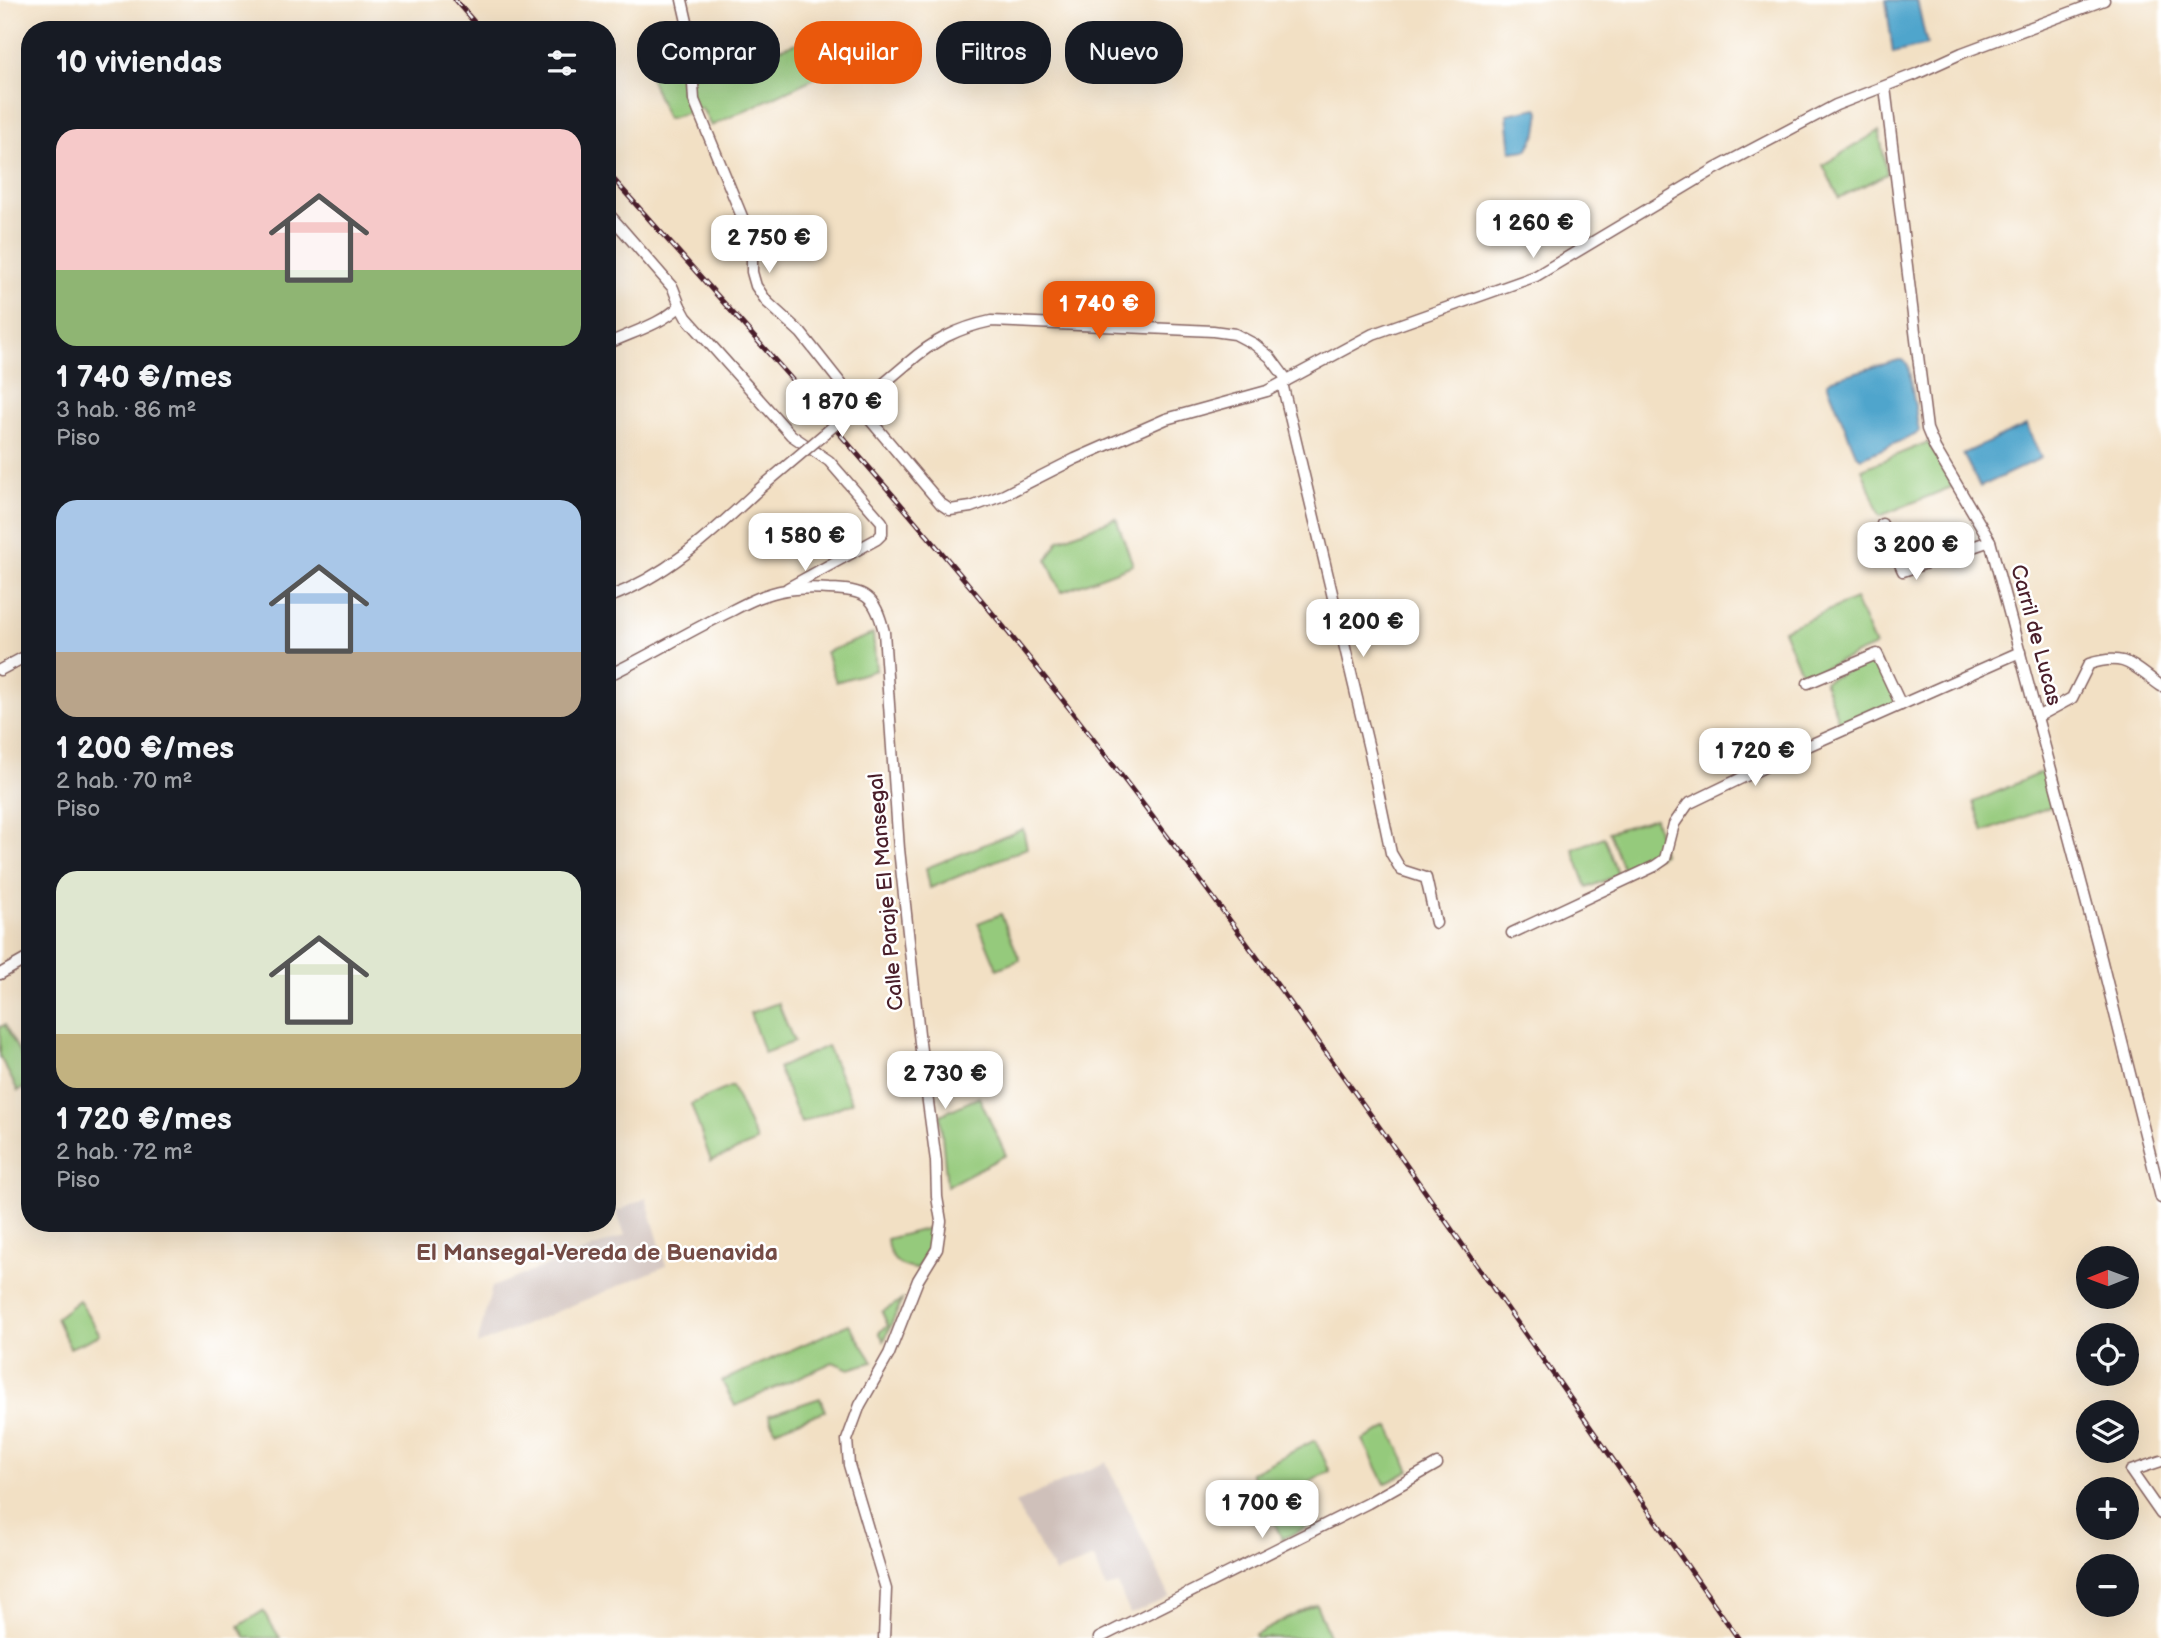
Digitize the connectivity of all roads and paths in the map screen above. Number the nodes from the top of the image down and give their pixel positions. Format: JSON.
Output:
{"nodes":[{"id":1,"x":682,"y":0,"type":"edge"},
{"id":2,"x":2104,"y":0,"type":"edge"},
{"id":3,"x":1885,"y":87,"type":"junction"},
{"id":4,"x":616,"y":222,"type":"edge"},
{"id":5,"x":680,"y":306,"type":"junction"},
{"id":6,"x":616,"y":340,"type":"edge"},
{"id":7,"x":1285,"y":381,"type":"junction"},
{"id":8,"x":1882,"y":524,"type":"dead end"},
{"id":9,"x":1990,"y":541,"type":"junction"},
{"id":10,"x":785,"y":590,"type":"junction"},
{"id":11,"x":616,"y":595,"type":"edge"},
{"id":12,"x":2020,"y":652,"type":"junction"},
{"id":13,"x":21,"y":659,"type":"edge"},
{"id":14,"x":0,"y":670,"type":"edge"},
{"id":15,"x":616,"y":671,"type":"edge"},
{"id":16,"x":1808,"y":683,"type":"dead end"},
{"id":17,"x":2161,"y":686,"type":"edge"},
{"id":18,"x":1902,"y":705,"type":"junction"},
{"id":19,"x":2038,"y":717,"type":"junction"},
{"id":20,"x":1436,"y":923,"type":"dead end"},
{"id":21,"x":1512,"y":933,"type":"dead end"},
{"id":22,"x":21,"y":962,"type":"edge"},
{"id":23,"x":0,"y":974,"type":"edge"},
{"id":24,"x":2161,"y":1198,"type":"edge"},
{"id":25,"x":2161,"y":1461,"type":"edge"},
{"id":26,"x":1437,"y":1464,"type":"dead end"},
{"id":27,"x":2161,"y":1514,"type":"edge"},
{"id":28,"x":884,"y":1638,"type":"edge"},
{"id":29,"x":1099,"y":1638,"type":"edge"}],
"edges":[{"from":1,"to":7,"type":"street"},
{"from":2,"to":3,"type":"street"},
{"from":3,"to":7,"type":"street"},
{"from":3,"to":9,"type":"street","name":"Carril de Lucas"},
{"from":4,"to":5,"type":"street"},
{"from":5,"to":6,"type":"street"},
{"from":5,"to":10,"type":"street"},
{"from":7,"to":11,"type":"street","bridge":true},
{"from":7,"to":20,"type":"street"},
{"from":8,"to":9,"type":"street"},
{"from":9,"to":12,"type":"street","name":"Carril de Lucas"},
{"from":10,"to":15,"type":"street"},
{"from":10,"to":28,"type":"street","name":"Calle Paraje El Mansegal"},
{"from":12,"to":18,"type":"street"},
{"from":12,"to":19,"type":"street","name":"Carril de Lucas"},
{"from":13,"to":14,"type":"street"},
{"from":16,"to":18,"type":"street"},
{"from":17,"to":19,"type":"street"},
{"from":18,"to":21,"type":"street"},
{"from":19,"to":24,"type":"street","name":"Carril de Lucas"},
{"from":22,"to":23,"type":"street"},
{"from":25,"to":27,"type":"street"},
{"from":26,"to":29,"type":"street"}]}
